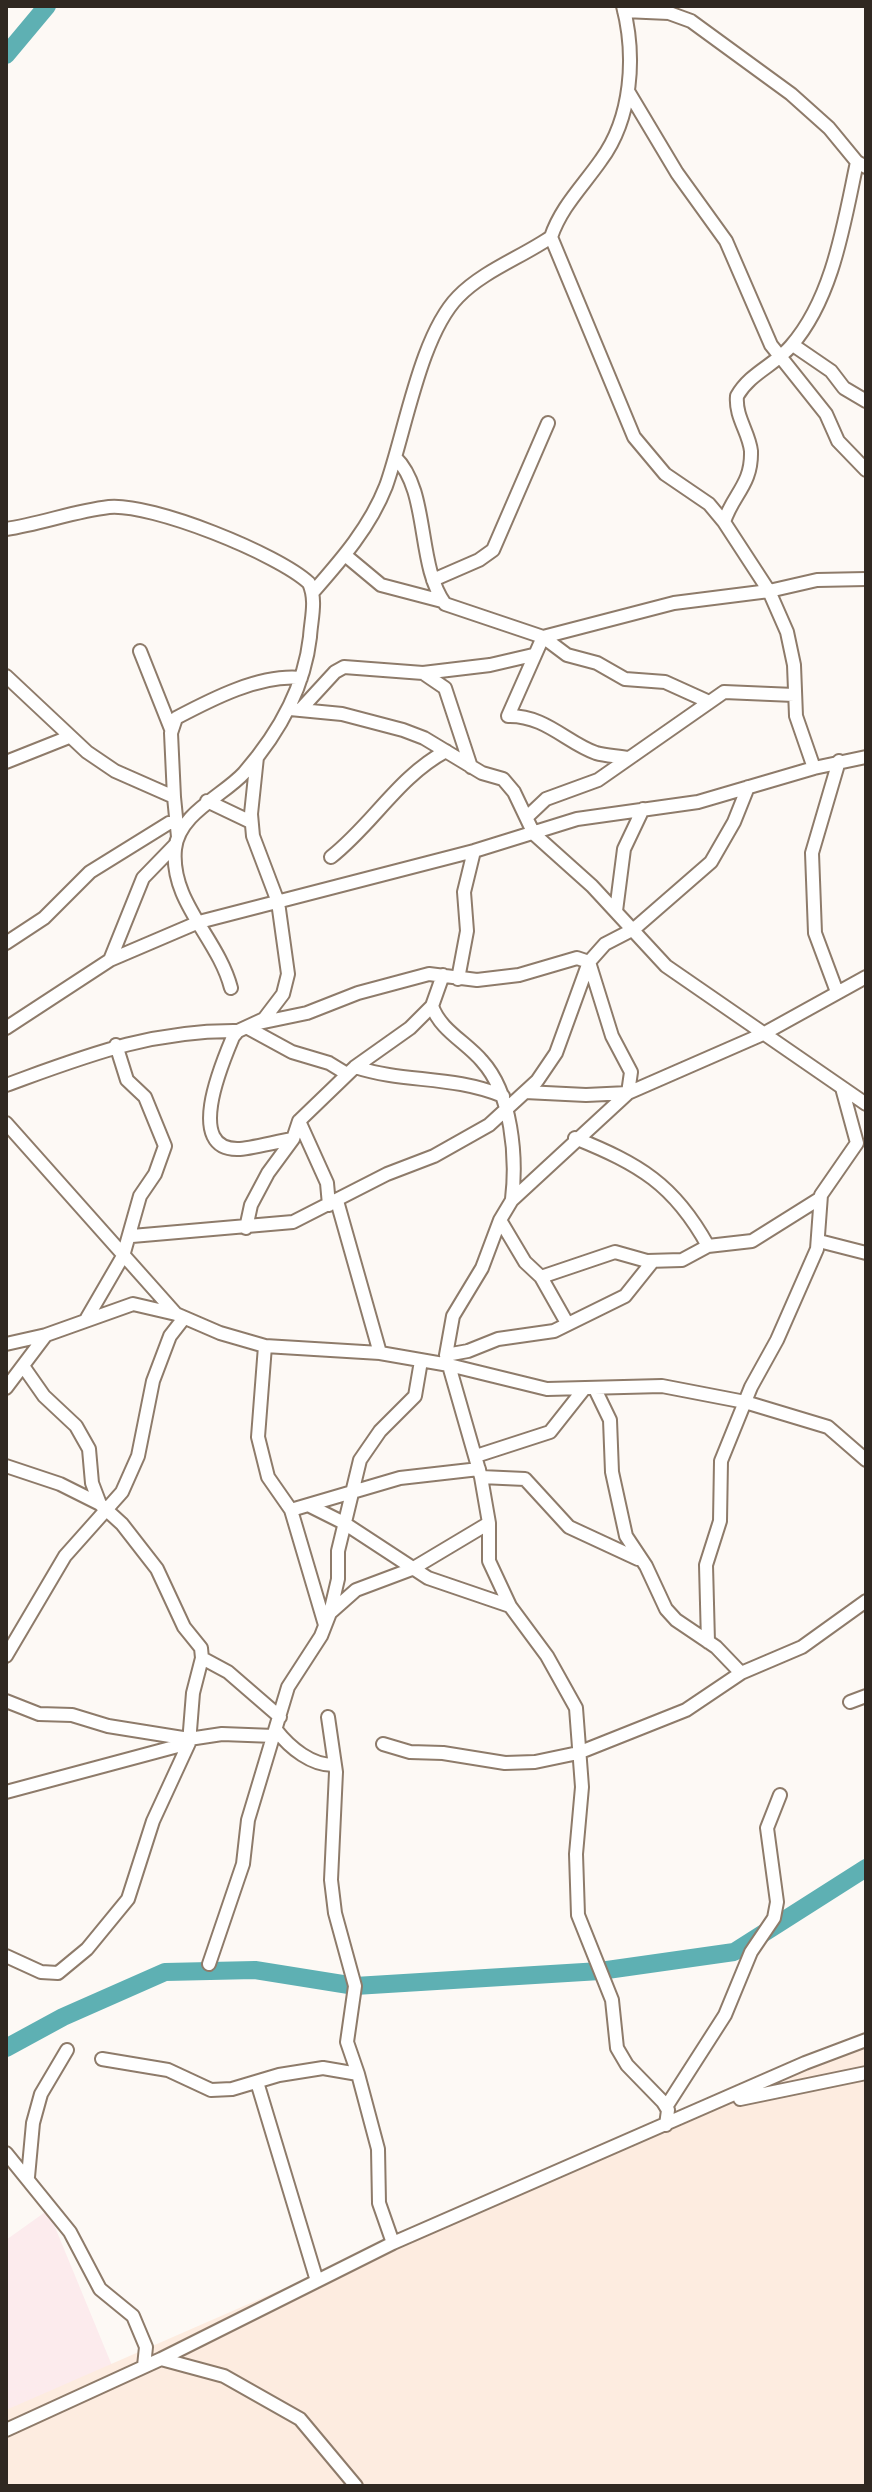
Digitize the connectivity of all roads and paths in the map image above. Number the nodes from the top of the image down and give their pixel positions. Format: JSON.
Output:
{"nodes":[{"id":1,"x":623,"y":8,"type":"edge"},
{"id":2,"x":658,"y":10,"type":"edge"},
{"id":3,"x":628,"y":91,"type":"junction"},
{"id":4,"x":861,"y":164,"type":"edge"},
{"id":5,"x":551,"y":237,"type":"junction"},
{"id":6,"x":793,"y":345,"type":"junction"},
{"id":7,"x":780,"y":356,"type":"junction"},
{"id":8,"x":866,"y":401,"type":"edge"},
{"id":9,"x":548,"y":423,"type":"dead end"},
{"id":10,"x":395,"y":457,"type":"junction"},
{"id":11,"x":866,"y":470,"type":"edge"},
{"id":12,"x":724,"y":522,"type":"junction"},
{"id":13,"x":6,"y":529,"type":"edge"},
{"id":14,"x":345,"y":555,"type":"junction"},
{"id":15,"x":866,"y":579,"type":"edge"},
{"id":16,"x":433,"y":580,"type":"junction"},
{"id":17,"x":769,"y":591,"type":"junction"},
{"id":18,"x":313,"y":592,"type":"junction"},
{"id":19,"x":442,"y":601,"type":"junction"},
{"id":20,"x":543,"y":637,"type":"junction"},
{"id":21,"x":140,"y":651,"type":"dead end"},
{"id":22,"x":533,"y":655,"type":"junction"},
{"id":23,"x":423,"y":673,"type":"junction"},
{"id":24,"x":6,"y":676,"type":"edge"},
{"id":25,"x":301,"y":678,"type":"junction"},
{"id":26,"x":794,"y":695,"type":"junction"},
{"id":27,"x":707,"y":701,"type":"junction"},
{"id":28,"x":295,"y":709,"type":"junction"},
{"id":29,"x":171,"y":730,"type":"junction"},
{"id":30,"x":69,"y":737,"type":"junction"},
{"id":31,"x":446,"y":751,"type":"junction"},
{"id":32,"x":257,"y":756,"type":"junction"},
{"id":33,"x":866,"y":757,"type":"edge"},
{"id":34,"x":628,"y":758,"type":"junction"},
{"id":35,"x":839,"y":761,"type":"junction"},
{"id":36,"x":6,"y":762,"type":"edge"},
{"id":37,"x":471,"y":767,"type":"junction"},
{"id":38,"x":814,"y":768,"type":"junction"},
{"id":39,"x":748,"y":787,"type":"junction"},
{"id":40,"x":174,"y":797,"type":"junction"},
{"id":41,"x":207,"y":801,"type":"junction"},
{"id":42,"x":643,"y":809,"type":"junction"},
{"id":43,"x":527,"y":817,"type":"junction"},
{"id":44,"x":177,"y":822,"type":"junction"},
{"id":45,"x":251,"y":822,"type":"junction"},
{"id":46,"x":534,"y":834,"type":"junction"},
{"id":47,"x":177,"y":841,"type":"junction"},
{"id":48,"x":474,"y":851,"type":"junction"},
{"id":49,"x":331,"y":857,"type":"dead end"},
{"id":50,"x":278,"y":902,"type":"junction"},
{"id":51,"x":616,"y":911,"type":"junction"},
{"id":52,"x":199,"y":922,"type":"junction"},
{"id":53,"x":634,"y":929,"type":"junction"},
{"id":54,"x":7,"y":938,"type":"edge"},
{"id":55,"x":110,"y":960,"type":"junction"},
{"id":56,"x":589,"y":962,"type":"junction"},
{"id":57,"x":443,"y":975,"type":"junction"},
{"id":58,"x":866,"y":977,"type":"edge"},
{"id":59,"x":458,"y":979,"type":"junction"},
{"id":60,"x":231,"y":988,"type":"dead end"},
{"id":61,"x":837,"y":992,"type":"junction"},
{"id":62,"x":432,"y":1006,"type":"junction"},
{"id":63,"x":248,"y":1027,"type":"junction"},
{"id":64,"x":6,"y":1028,"type":"edge"},
{"id":65,"x":763,"y":1034,"type":"junction"},
{"id":66,"x":116,"y":1045,"type":"junction"},
{"id":67,"x":351,"y":1070,"type":"junction"},
{"id":68,"x":6,"y":1085,"type":"edge"},
{"id":69,"x":842,"y":1088,"type":"junction"},
{"id":70,"x":628,"y":1093,"type":"junction"},
{"id":71,"x":499,"y":1094,"type":"junction"},
{"id":72,"x":521,"y":1097,"type":"junction"},
{"id":73,"x":866,"y":1104,"type":"edge"},
{"id":74,"x":506,"y":1111,"type":"junction"},
{"id":75,"x":299,"y":1121,"type":"junction"},
{"id":76,"x":6,"y":1123,"type":"edge"},
{"id":77,"x":575,"y":1138,"type":"junction"},
{"id":78,"x":293,"y":1139,"type":"junction"},
{"id":79,"x":819,"y":1199,"type":"junction"},
{"id":80,"x":512,"y":1200,"type":"junction"},
{"id":81,"x":333,"y":1203,"type":"junction"},
{"id":82,"x":500,"y":1220,"type":"junction"},
{"id":83,"x":246,"y":1228,"type":"junction"},
{"id":84,"x":132,"y":1236,"type":"junction"},
{"id":85,"x":819,"y":1241,"type":"junction"},
{"id":86,"x":708,"y":1246,"type":"junction"},
{"id":87,"x":866,"y":1253,"type":"edge"},
{"id":88,"x":123,"y":1256,"type":"junction"},
{"id":89,"x":653,"y":1261,"type":"junction"},
{"id":90,"x":541,"y":1277,"type":"junction"},
{"id":91,"x":180,"y":1316,"type":"junction"},
{"id":92,"x":87,"y":1318,"type":"junction"},
{"id":93,"x":567,"y":1323,"type":"junction"},
{"id":94,"x":46,"y":1335,"type":"junction"},
{"id":95,"x":6,"y":1344,"type":"edge"},
{"id":96,"x":265,"y":1346,"type":"junction"},
{"id":97,"x":380,"y":1353,"type":"junction"},
{"id":98,"x":447,"y":1360,"type":"junction"},
{"id":99,"x":421,"y":1361,"type":"junction"},
{"id":100,"x":23,"y":1366,"type":"junction"},
{"id":101,"x":6,"y":1388,"type":"edge"},
{"id":102,"x":590,"y":1389,"type":"junction"},
{"id":103,"x":745,"y":1402,"type":"junction"},
{"id":104,"x":866,"y":1460,"type":"edge"},
{"id":105,"x":6,"y":1466,"type":"edge"},
{"id":106,"x":478,"y":1467,"type":"junction"},
{"id":107,"x":350,"y":1495,"type":"junction"},
{"id":108,"x":310,"y":1506,"type":"junction"},
{"id":109,"x":104,"y":1508,"type":"junction"},
{"id":110,"x":291,"y":1510,"type":"junction"},
{"id":111,"x":344,"y":1523,"type":"junction"},
{"id":112,"x":489,"y":1523,"type":"junction"},
{"id":113,"x":638,"y":1559,"type":"junction"},
{"id":114,"x":412,"y":1569,"type":"junction"},
{"id":115,"x":866,"y":1601,"type":"edge"},
{"id":116,"x":510,"y":1606,"type":"junction"},
{"id":117,"x":328,"y":1619,"type":"junction"},
{"id":118,"x":708,"y":1642,"type":"junction"},
{"id":119,"x":6,"y":1656,"type":"edge"},
{"id":120,"x":202,"y":1658,"type":"junction"},
{"id":121,"x":741,"y":1673,"type":"junction"},
{"id":122,"x":866,"y":1696,"type":"edge"},
{"id":123,"x":6,"y":1701,"type":"edge"},
{"id":124,"x":850,"y":1702,"type":"dead end"},
{"id":125,"x":328,"y":1717,"type":"dead end"},
{"id":126,"x":277,"y":1728,"type":"junction"},
{"id":127,"x":189,"y":1741,"type":"junction"},
{"id":128,"x":383,"y":1744,"type":"dead end"},
{"id":129,"x":578,"y":1753,"type":"junction"},
{"id":130,"x":335,"y":1765,"type":"junction"},
{"id":131,"x":6,"y":1792,"type":"edge"},
{"id":132,"x":780,"y":1795,"type":"dead end"},
{"id":133,"x":6,"y":1956,"type":"edge"},
{"id":134,"x":209,"y":1964,"type":"dead end"},
{"id":135,"x":866,"y":2040,"type":"edge"},
{"id":136,"x":67,"y":2050,"type":"dead end"},
{"id":137,"x":102,"y":2059,"type":"dead end"},
{"id":138,"x":866,"y":2073,"type":"edge"},
{"id":139,"x":358,"y":2074,"type":"junction"},
{"id":140,"x":257,"y":2082,"type":"junction"},
{"id":141,"x":717,"y":2103,"type":"junction"},
{"id":142,"x":666,"y":2107,"type":"junction"},
{"id":143,"x":666,"y":2125,"type":"junction"},
{"id":144,"x":6,"y":2153,"type":"edge"},
{"id":145,"x":28,"y":2177,"type":"junction"},
{"id":146,"x":393,"y":2243,"type":"junction"},
{"id":147,"x":317,"y":2281,"type":"junction"},
{"id":148,"x":161,"y":2359,"type":"junction"},
{"id":149,"x":144,"y":2366,"type":"junction"},
{"id":150,"x":6,"y":2430,"type":"edge"},
{"id":151,"x":356,"y":2486,"type":"edge"}],
"edges":[{"from":1,"to":2,"type":"street"},
{"from":1,"to":3,"type":"street"},
{"from":2,"to":4,"type":"street"},
{"from":3,"to":5,"type":"street"},
{"from":3,"to":7,"type":"street"},
{"from":4,"to":6,"type":"street"},
{"from":5,"to":10,"type":"street"},
{"from":5,"to":12,"type":"street"},
{"from":6,"to":7,"type":"street"},
{"from":6,"to":8,"type":"street"},
{"from":7,"to":11,"type":"street"},
{"from":7,"to":12,"type":"street"},
{"from":9,"to":16,"type":"street"},
{"from":10,"to":14,"type":"street"},
{"from":10,"to":16,"type":"street"},
{"from":12,"to":17,"type":"street"},
{"from":13,"to":18,"type":"street"},
{"from":14,"to":18,"type":"street"},
{"from":14,"to":19,"type":"street"},
{"from":15,"to":17,"type":"street"},
{"from":16,"to":19,"type":"street"},
{"from":17,"to":20,"type":"street"},
{"from":17,"to":26,"type":"street"},
{"from":18,"to":25,"type":"street"},
{"from":19,"to":20,"type":"street"},
{"from":20,"to":22,"type":"street"},
{"from":20,"to":27,"type":"street"},
{"from":21,"to":29,"type":"street"},
{"from":22,"to":23,"type":"street"},
{"from":22,"to":34,"type":"street"},
{"from":23,"to":28,"type":"street"},
{"from":23,"to":37,"type":"street"},
{"from":24,"to":30,"type":"street"},
{"from":25,"to":28,"type":"street"},
{"from":25,"to":29,"type":"street"},
{"from":26,"to":27,"type":"street"},
{"from":26,"to":38,"type":"street"},
{"from":27,"to":34,"type":"street"},
{"from":28,"to":31,"type":"street"},
{"from":28,"to":32,"type":"street"},
{"from":29,"to":40,"type":"street"},
{"from":30,"to":36,"type":"street"},
{"from":30,"to":40,"type":"street"},
{"from":31,"to":37,"type":"street"},
{"from":31,"to":49,"type":"street"},
{"from":32,"to":41,"type":"street"},
{"from":32,"to":45,"type":"street"},
{"from":33,"to":35,"type":"street"},
{"from":34,"to":43,"type":"street"},
{"from":35,"to":38,"type":"street"},
{"from":35,"to":61,"type":"street"},
{"from":37,"to":43,"type":"street"},
{"from":38,"to":39,"type":"street"},
{"from":39,"to":42,"type":"street"},
{"from":39,"to":53,"type":"street"},
{"from":40,"to":44,"type":"street"},
{"from":41,"to":45,"type":"street"},
{"from":41,"to":47,"type":"street"},
{"from":42,"to":46,"type":"street"},
{"from":42,"to":51,"type":"street"},
{"from":43,"to":46,"type":"street"},
{"from":44,"to":47,"type":"street"},
{"from":44,"to":54,"type":"street"},
{"from":45,"to":50,"type":"street"},
{"from":46,"to":48,"type":"street"},
{"from":46,"to":51,"type":"street"},
{"from":47,"to":52,"type":"street"},
{"from":47,"to":55,"type":"street"},
{"from":48,"to":50,"type":"street"},
{"from":48,"to":59,"type":"street"},
{"from":50,"to":52,"type":"street"},
{"from":50,"to":63,"type":"street"},
{"from":51,"to":53,"type":"street"},
{"from":52,"to":55,"type":"street"},
{"from":52,"to":60,"type":"street"},
{"from":53,"to":56,"type":"street"},
{"from":53,"to":65,"type":"street"},
{"from":55,"to":64,"type":"street"},
{"from":56,"to":59,"type":"street"},
{"from":56,"to":70,"type":"street"},
{"from":56,"to":72,"type":"street"},
{"from":57,"to":59,"type":"street"},
{"from":57,"to":62,"type":"street"},
{"from":57,"to":63,"type":"street"},
{"from":58,"to":61,"type":"street"},
{"from":61,"to":65,"type":"street"},
{"from":62,"to":67,"type":"street"},
{"from":62,"to":71,"type":"street"},
{"from":63,"to":66,"type":"street"},
{"from":63,"to":67,"type":"street"},
{"from":63,"to":78,"type":"street"},
{"from":65,"to":69,"type":"street"},
{"from":65,"to":70,"type":"street"},
{"from":66,"to":68,"type":"street"},
{"from":66,"to":84,"type":"street"},
{"from":67,"to":71,"type":"street"},
{"from":67,"to":75,"type":"street"},
{"from":69,"to":73,"type":"street"},
{"from":69,"to":79,"type":"street"},
{"from":70,"to":72,"type":"street"},
{"from":70,"to":77,"type":"street"},
{"from":71,"to":72,"type":"street"},
{"from":71,"to":74,"type":"street"},
{"from":72,"to":74,"type":"street"},
{"from":74,"to":80,"type":"street"},
{"from":74,"to":81,"type":"street"},
{"from":75,"to":78,"type":"street"},
{"from":75,"to":81,"type":"street"},
{"from":76,"to":88,"type":"street"},
{"from":77,"to":80,"type":"street"},
{"from":77,"to":86,"type":"street"},
{"from":78,"to":83,"type":"street"},
{"from":79,"to":85,"type":"street"},
{"from":79,"to":86,"type":"street"},
{"from":80,"to":82,"type":"street"},
{"from":81,"to":83,"type":"street"},
{"from":81,"to":97,"type":"street"},
{"from":82,"to":90,"type":"street"},
{"from":82,"to":98,"type":"street"},
{"from":83,"to":84,"type":"street"},
{"from":84,"to":88,"type":"street"},
{"from":85,"to":87,"type":"street"},
{"from":85,"to":103,"type":"street"},
{"from":86,"to":89,"type":"street"},
{"from":88,"to":91,"type":"street"},
{"from":88,"to":92,"type":"street"},
{"from":89,"to":90,"type":"street"},
{"from":89,"to":93,"type":"street"},
{"from":90,"to":93,"type":"street"},
{"from":91,"to":92,"type":"street"},
{"from":91,"to":96,"type":"street"},
{"from":91,"to":109,"type":"street"},
{"from":92,"to":94,"type":"street"},
{"from":93,"to":98,"type":"street"},
{"from":94,"to":95,"type":"street"},
{"from":94,"to":100,"type":"street"},
{"from":96,"to":97,"type":"street"},
{"from":96,"to":110,"type":"street"},
{"from":97,"to":99,"type":"street"},
{"from":98,"to":99,"type":"street"},
{"from":98,"to":102,"type":"street"},
{"from":98,"to":106,"type":"street"},
{"from":99,"to":107,"type":"street"},
{"from":100,"to":101,"type":"street"},
{"from":100,"to":109,"type":"street"},
{"from":102,"to":103,"type":"street"},
{"from":102,"to":106,"type":"street"},
{"from":102,"to":113,"type":"street"},
{"from":103,"to":104,"type":"street"},
{"from":103,"to":118,"type":"street"},
{"from":105,"to":109,"type":"street"},
{"from":106,"to":107,"type":"street"},
{"from":106,"to":112,"type":"street"},
{"from":106,"to":113,"type":"street"},
{"from":107,"to":108,"type":"street"},
{"from":107,"to":111,"type":"street"},
{"from":108,"to":110,"type":"street"},
{"from":108,"to":111,"type":"street"},
{"from":109,"to":119,"type":"street"},
{"from":109,"to":120,"type":"street"},
{"from":110,"to":117,"type":"street"},
{"from":111,"to":114,"type":"street"},
{"from":111,"to":117,"type":"street"},
{"from":112,"to":114,"type":"street"},
{"from":112,"to":116,"type":"street"},
{"from":113,"to":118,"type":"street"},
{"from":114,"to":116,"type":"street"},
{"from":114,"to":117,"type":"street"},
{"from":115,"to":121,"type":"street"},
{"from":116,"to":129,"type":"street"},
{"from":117,"to":126,"type":"street"},
{"from":118,"to":121,"type":"street"},
{"from":120,"to":126,"type":"street"},
{"from":120,"to":127,"type":"street"},
{"from":121,"to":129,"type":"street"},
{"from":122,"to":124,"type":"street"},
{"from":123,"to":127,"type":"street"},
{"from":125,"to":130,"type":"street"},
{"from":126,"to":127,"type":"street"},
{"from":126,"to":130,"type":"street"},
{"from":126,"to":134,"type":"street"},
{"from":127,"to":131,"type":"street"},
{"from":127,"to":133,"type":"street"},
{"from":128,"to":129,"type":"street"},
{"from":129,"to":142,"type":"street"},
{"from":130,"to":139,"type":"street"},
{"from":132,"to":142,"type":"street"},
{"from":135,"to":141,"type":"street"},
{"from":136,"to":145,"type":"street"},
{"from":137,"to":140,"type":"street"},
{"from":138,"to":141,"type":"street"},
{"from":139,"to":140,"type":"street"},
{"from":139,"to":146,"type":"street"},
{"from":140,"to":147,"type":"street"},
{"from":141,"to":143,"type":"street"},
{"from":142,"to":143,"type":"street"},
{"from":143,"to":146,"type":"street"},
{"from":144,"to":145,"type":"street"},
{"from":145,"to":149,"type":"street"},
{"from":146,"to":147,"type":"street"},
{"from":147,"to":148,"type":"street"},
{"from":148,"to":149,"type":"street"},
{"from":148,"to":151,"type":"street"},
{"from":149,"to":150,"type":"street"}]}
